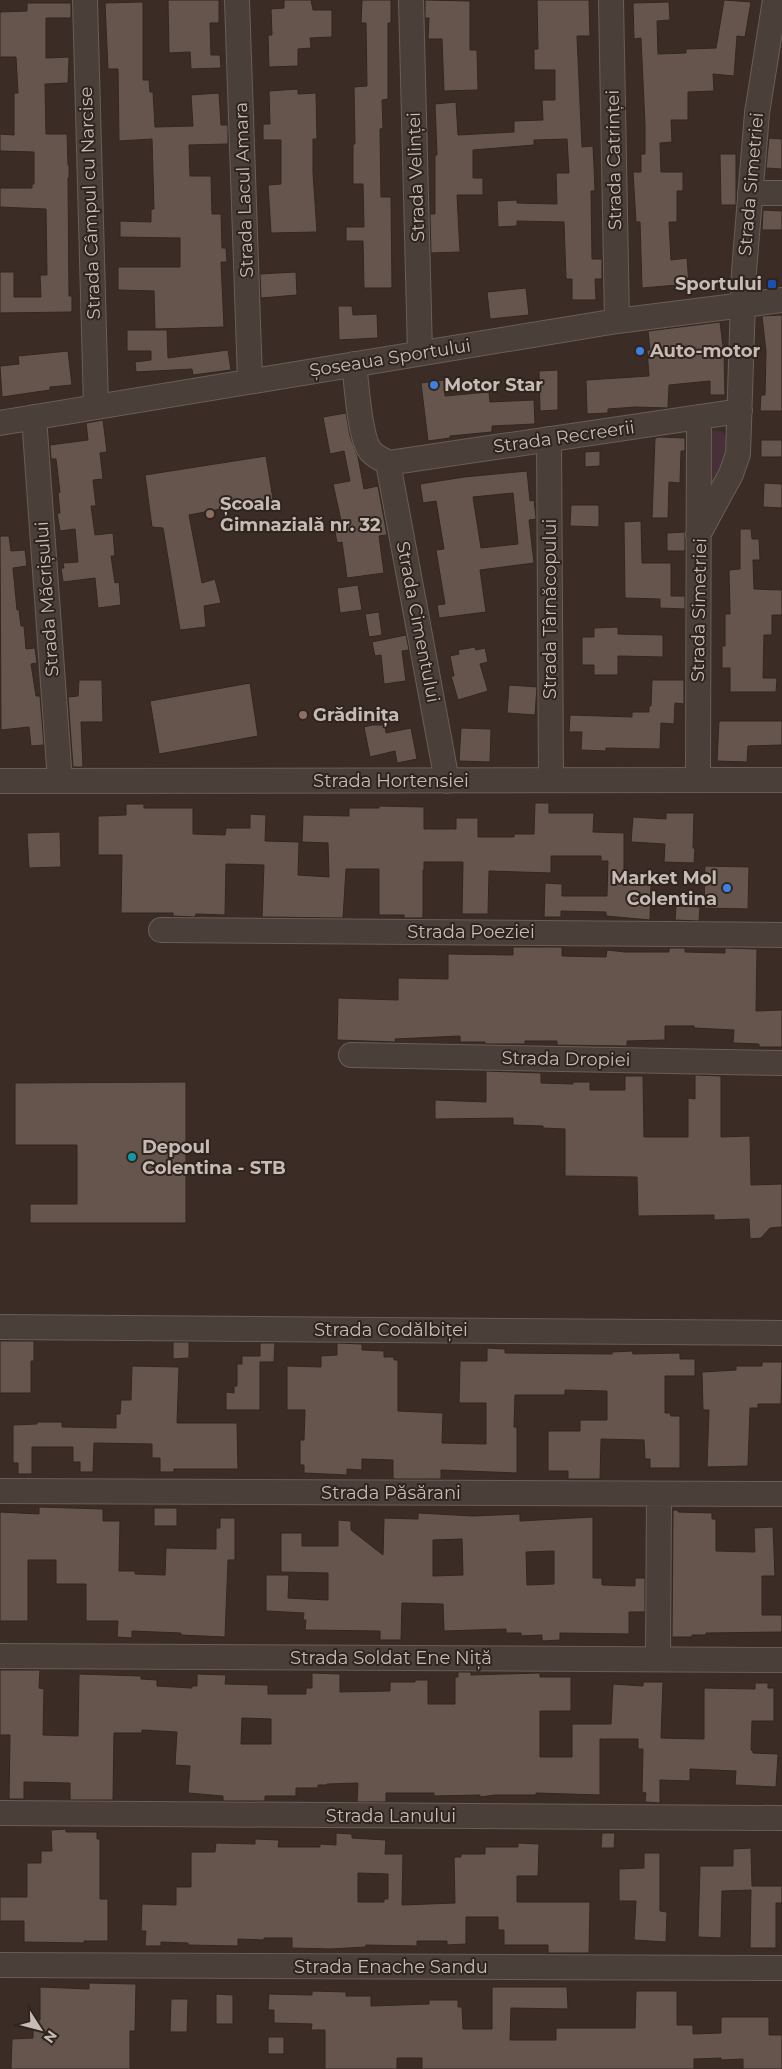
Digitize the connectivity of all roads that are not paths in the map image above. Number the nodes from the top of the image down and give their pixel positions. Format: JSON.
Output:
{"nodes":[{"id":1,"x":84,"y":0,"type":"edge"},
{"id":2,"x":237,"y":0,"type":"edge"},
{"id":3,"x":411,"y":0,"type":"edge"},
{"id":4,"x":611,"y":0,"type":"edge"},
{"id":5,"x":775,"y":0,"type":"edge"},
{"id":6,"x":750,"y":193,"type":"junction"},
{"id":7,"x":782,"y":193,"type":"edge"},
{"id":8,"x":782,"y":300,"type":"edge"},
{"id":9,"x":742,"y":305,"type":"junction"},
{"id":10,"x":617,"y":321,"type":"junction"},
{"id":11,"x":420,"y":354,"type":"junction"},
{"id":12,"x":354,"y":364,"type":"junction"},
{"id":13,"x":250,"y":380,"type":"junction"},
{"id":14,"x":96,"y":406,"type":"junction"},
{"id":15,"x":740,"y":411,"type":"junction"},
{"id":16,"x":34,"y":417,"type":"junction"},
{"id":17,"x":699,"y":417,"type":"junction"},
{"id":18,"x":0,"y":423,"type":"edge"},
{"id":19,"x":549,"y":438,"type":"junction"},
{"id":20,"x":388,"y":463,"type":"junction"},
{"id":21,"x":698,"y":535,"type":"junction"},
{"id":22,"x":551,"y":780,"type":"junction"},
{"id":23,"x":698,"y":780,"type":"junction"},
{"id":24,"x":782,"y":780,"type":"edge"},
{"id":25,"x":0,"y":781,"type":"edge"},
{"id":26,"x":60,"y":781,"type":"junction"},
{"id":27,"x":447,"y":781,"type":"junction"},
{"id":28,"x":161,"y":930,"type":"dead end"},
{"id":29,"x":782,"y":935,"type":"edge"},
{"id":30,"x":351,"y":1056,"type":"dead end"},
{"id":31,"x":782,"y":1063,"type":"edge"},
{"id":32,"x":0,"y":1327,"type":"edge"},
{"id":33,"x":782,"y":1333,"type":"edge"},
{"id":34,"x":0,"y":1491,"type":"edge"},
{"id":35,"x":659,"y":1494,"type":"junction"},
{"id":36,"x":782,"y":1494,"type":"edge"},
{"id":37,"x":0,"y":1656,"type":"edge"},
{"id":38,"x":658,"y":1659,"type":"junction"},
{"id":39,"x":782,"y":1660,"type":"edge"},
{"id":40,"x":0,"y":1813,"type":"edge"},
{"id":41,"x":782,"y":1818,"type":"edge"},
{"id":42,"x":0,"y":1965,"type":"edge"},
{"id":43,"x":782,"y":1968,"type":"edge"}],
"edges":[{"from":1,"to":14,"type":"street","name":"Strada Câmpul cu Narcise"},
{"from":2,"to":13,"type":"street","name":"Strada Lacul Amara"},
{"from":3,"to":11,"type":"street","name":"Strada Velinței"},
{"from":4,"to":10,"type":"street","name":"Strada Catrinței"},
{"from":5,"to":6,"type":"street","name":"Strada Simetriei"},
{"from":6,"to":7,"type":"street"},
{"from":6,"to":9,"type":"street","name":"Strada Simetriei"},
{"from":8,"to":9,"type":"street","name":"Șoseaua Sportului"},
{"from":9,"to":10,"type":"street","name":"Șoseaua Sportului"},
{"from":9,"to":15,"type":"street","name":"Strada Simetriei"},
{"from":10,"to":11,"type":"street","name":"Șoseaua Sportului"},
{"from":11,"to":12,"type":"street","name":"Șoseaua Sportului"},
{"from":12,"to":13,"type":"street","name":"Șoseaua Sportului"},
{"from":12,"to":20,"type":"street"},
{"from":13,"to":14,"type":"street","name":"Șoseaua Sportului"},
{"from":14,"to":16,"type":"street","name":"Șoseaua Sportului"},
{"from":15,"to":17,"type":"street","name":"Strada Recreerii"},
{"from":15,"to":21,"type":"street","name":"Strada Simetriei"},
{"from":16,"to":18,"type":"street","name":"Șoseaua Sportului"},
{"from":16,"to":26,"type":"street","name":"Strada Măcrișului"},
{"from":17,"to":19,"type":"street","name":"Strada Recreerii"},
{"from":17,"to":21,"type":"street"},
{"from":19,"to":20,"type":"street","name":"Strada Recreerii"},
{"from":19,"to":22,"type":"street","name":"Strada Târnăcopului"},
{"from":20,"to":27,"type":"street","name":"Strada Cimentului"},
{"from":21,"to":23,"type":"street","name":"Strada Simetriei"},
{"from":22,"to":23,"type":"street","name":"Strada Hortensiei"},
{"from":22,"to":27,"type":"street","name":"Strada Hortensiei"},
{"from":23,"to":24,"type":"street","name":"Strada Hortensiei"},
{"from":25,"to":26,"type":"street","name":"Strada Hortensiei"},
{"from":26,"to":27,"type":"street","name":"Strada Hortensiei"},
{"from":28,"to":29,"type":"street","name":"Strada Poeziei"},
{"from":30,"to":31,"type":"street","name":"Strada Dropiei"},
{"from":32,"to":33,"type":"street","name":"Strada Codălbiței"},
{"from":34,"to":35,"type":"street","name":"Strada Păsărani"},
{"from":35,"to":36,"type":"street","name":"Strada Păsărani"},
{"from":35,"to":38,"type":"street"},
{"from":37,"to":38,"type":"street","name":"Strada Soldat Ene Niță"},
{"from":38,"to":39,"type":"street","name":"Strada Soldat Ene Niță"},
{"from":40,"to":41,"type":"street","name":"Strada Lanului"},
{"from":42,"to":43,"type":"street","name":"Strada Enache Sandu"}]}
